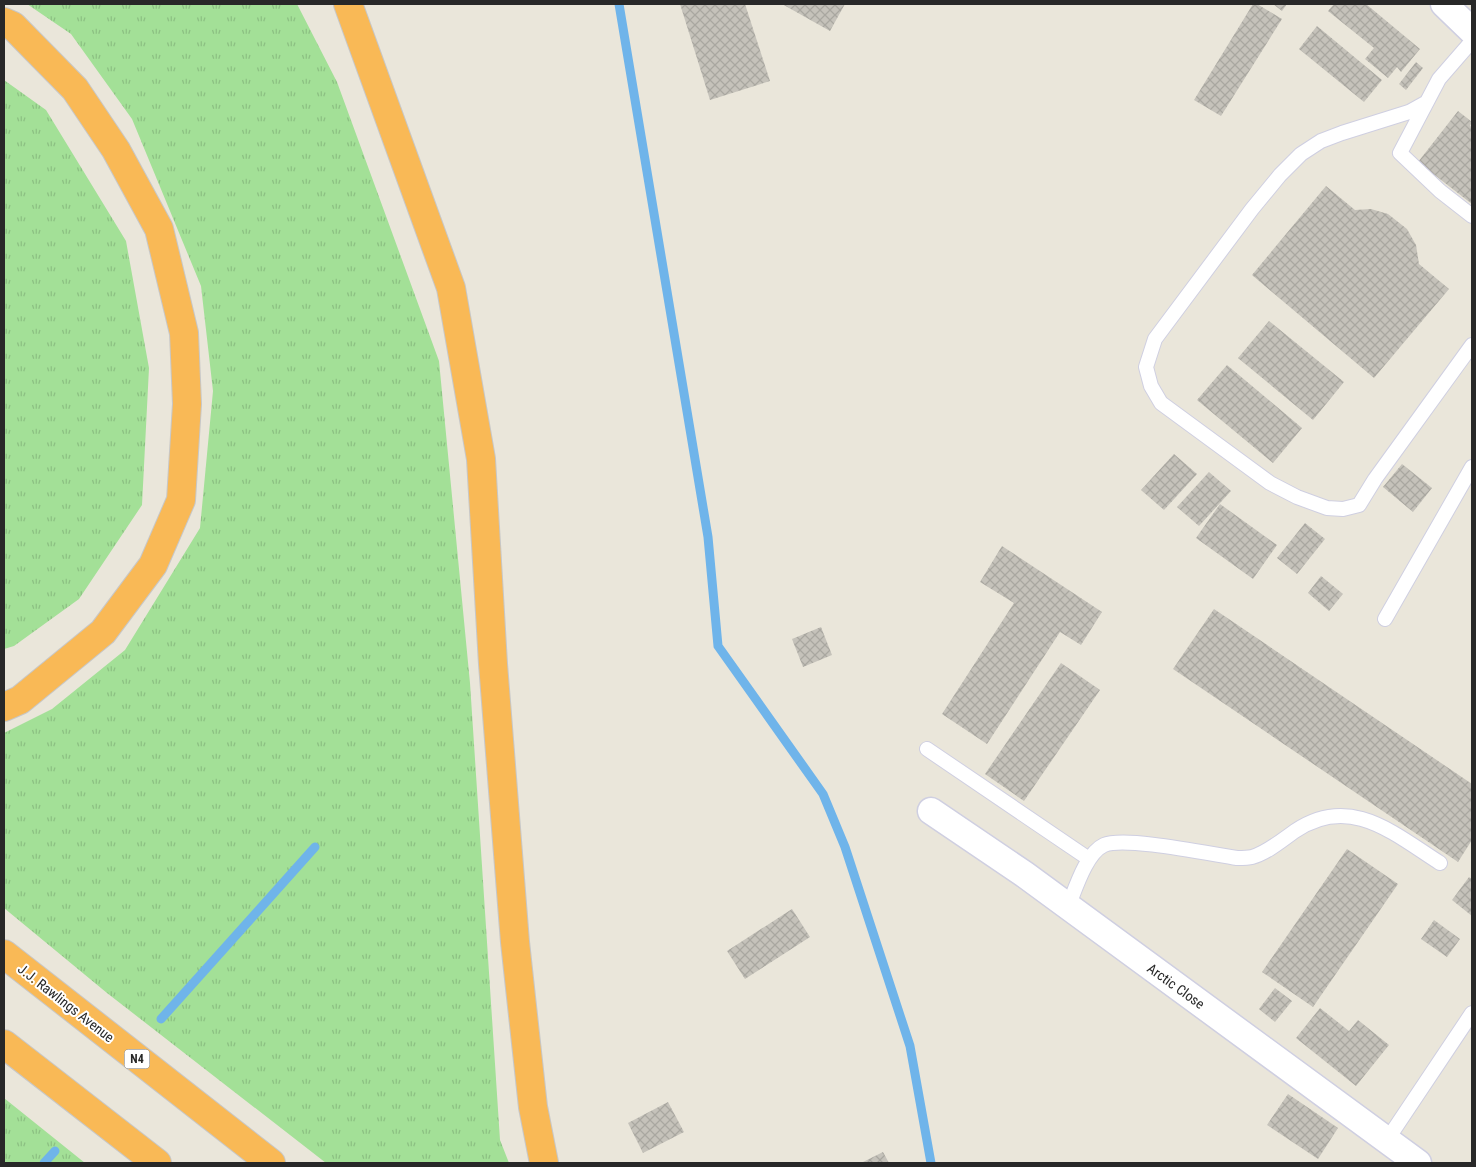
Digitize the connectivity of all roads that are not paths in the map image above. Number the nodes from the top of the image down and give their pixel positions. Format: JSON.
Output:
{"nodes":[{"id":1,"x":348,"y":4,"type":"edge"},
{"id":2,"x":1444,"y":4,"type":"edge"},
{"id":3,"x":4,"y":22,"type":"edge"},
{"id":4,"x":1472,"y":31,"type":"edge"},
{"id":5,"x":1472,"y":41,"type":"edge"},
{"id":6,"x":1428,"y":102,"type":"junction"},
{"id":7,"x":1472,"y":216,"type":"edge"},
{"id":8,"x":1472,"y":345,"type":"edge"},
{"id":9,"x":1472,"y":466,"type":"edge"},
{"id":10,"x":1385,"y":619,"type":"dead end"},
{"id":11,"x":4,"y":707,"type":"edge"},
{"id":12,"x":927,"y":749,"type":"dead end"},
{"id":13,"x":931,"y":811,"type":"dead end"},
{"id":14,"x":1089,"y":859,"type":"junction"},
{"id":15,"x":1440,"y":863,"type":"dead end"},
{"id":16,"x":1068,"y":907,"type":"junction"},
{"id":17,"x":4,"y":954,"type":"edge"},
{"id":18,"x":1472,"y":1013,"type":"edge"},
{"id":19,"x":4,"y":1044,"type":"edge"},
{"id":20,"x":1387,"y":1140,"type":"junction"},
{"id":21,"x":157,"y":1163,"type":"edge"},
{"id":22,"x":270,"y":1163,"type":"edge"},
{"id":23,"x":544,"y":1163,"type":"edge"},
{"id":24,"x":1418,"y":1163,"type":"edge"}],
"edges":[{"from":1,"to":23,"type":"highway"},
{"from":2,"to":4,"type":"street"},
{"from":3,"to":11,"type":"highway"},
{"from":5,"to":6,"type":"lane"},
{"from":6,"to":7,"type":"lane"},
{"from":6,"to":8,"type":"lane"},
{"from":9,"to":10,"type":"lane"},
{"from":12,"to":14,"type":"lane"},
{"from":13,"to":16,"type":"street","name":"Arctic Close"},
{"from":14,"to":15,"type":"lane"},
{"from":14,"to":16,"type":"lane"},
{"from":16,"to":20,"type":"street","name":"Arctic Close"},
{"from":17,"to":22,"type":"highway","name":"J.J. Rawlings Avenue","number":"N4"},
{"from":18,"to":20,"type":"lane"},
{"from":19,"to":21,"type":"highway"},
{"from":20,"to":24,"type":"street","name":"Arctic Close"}]}
